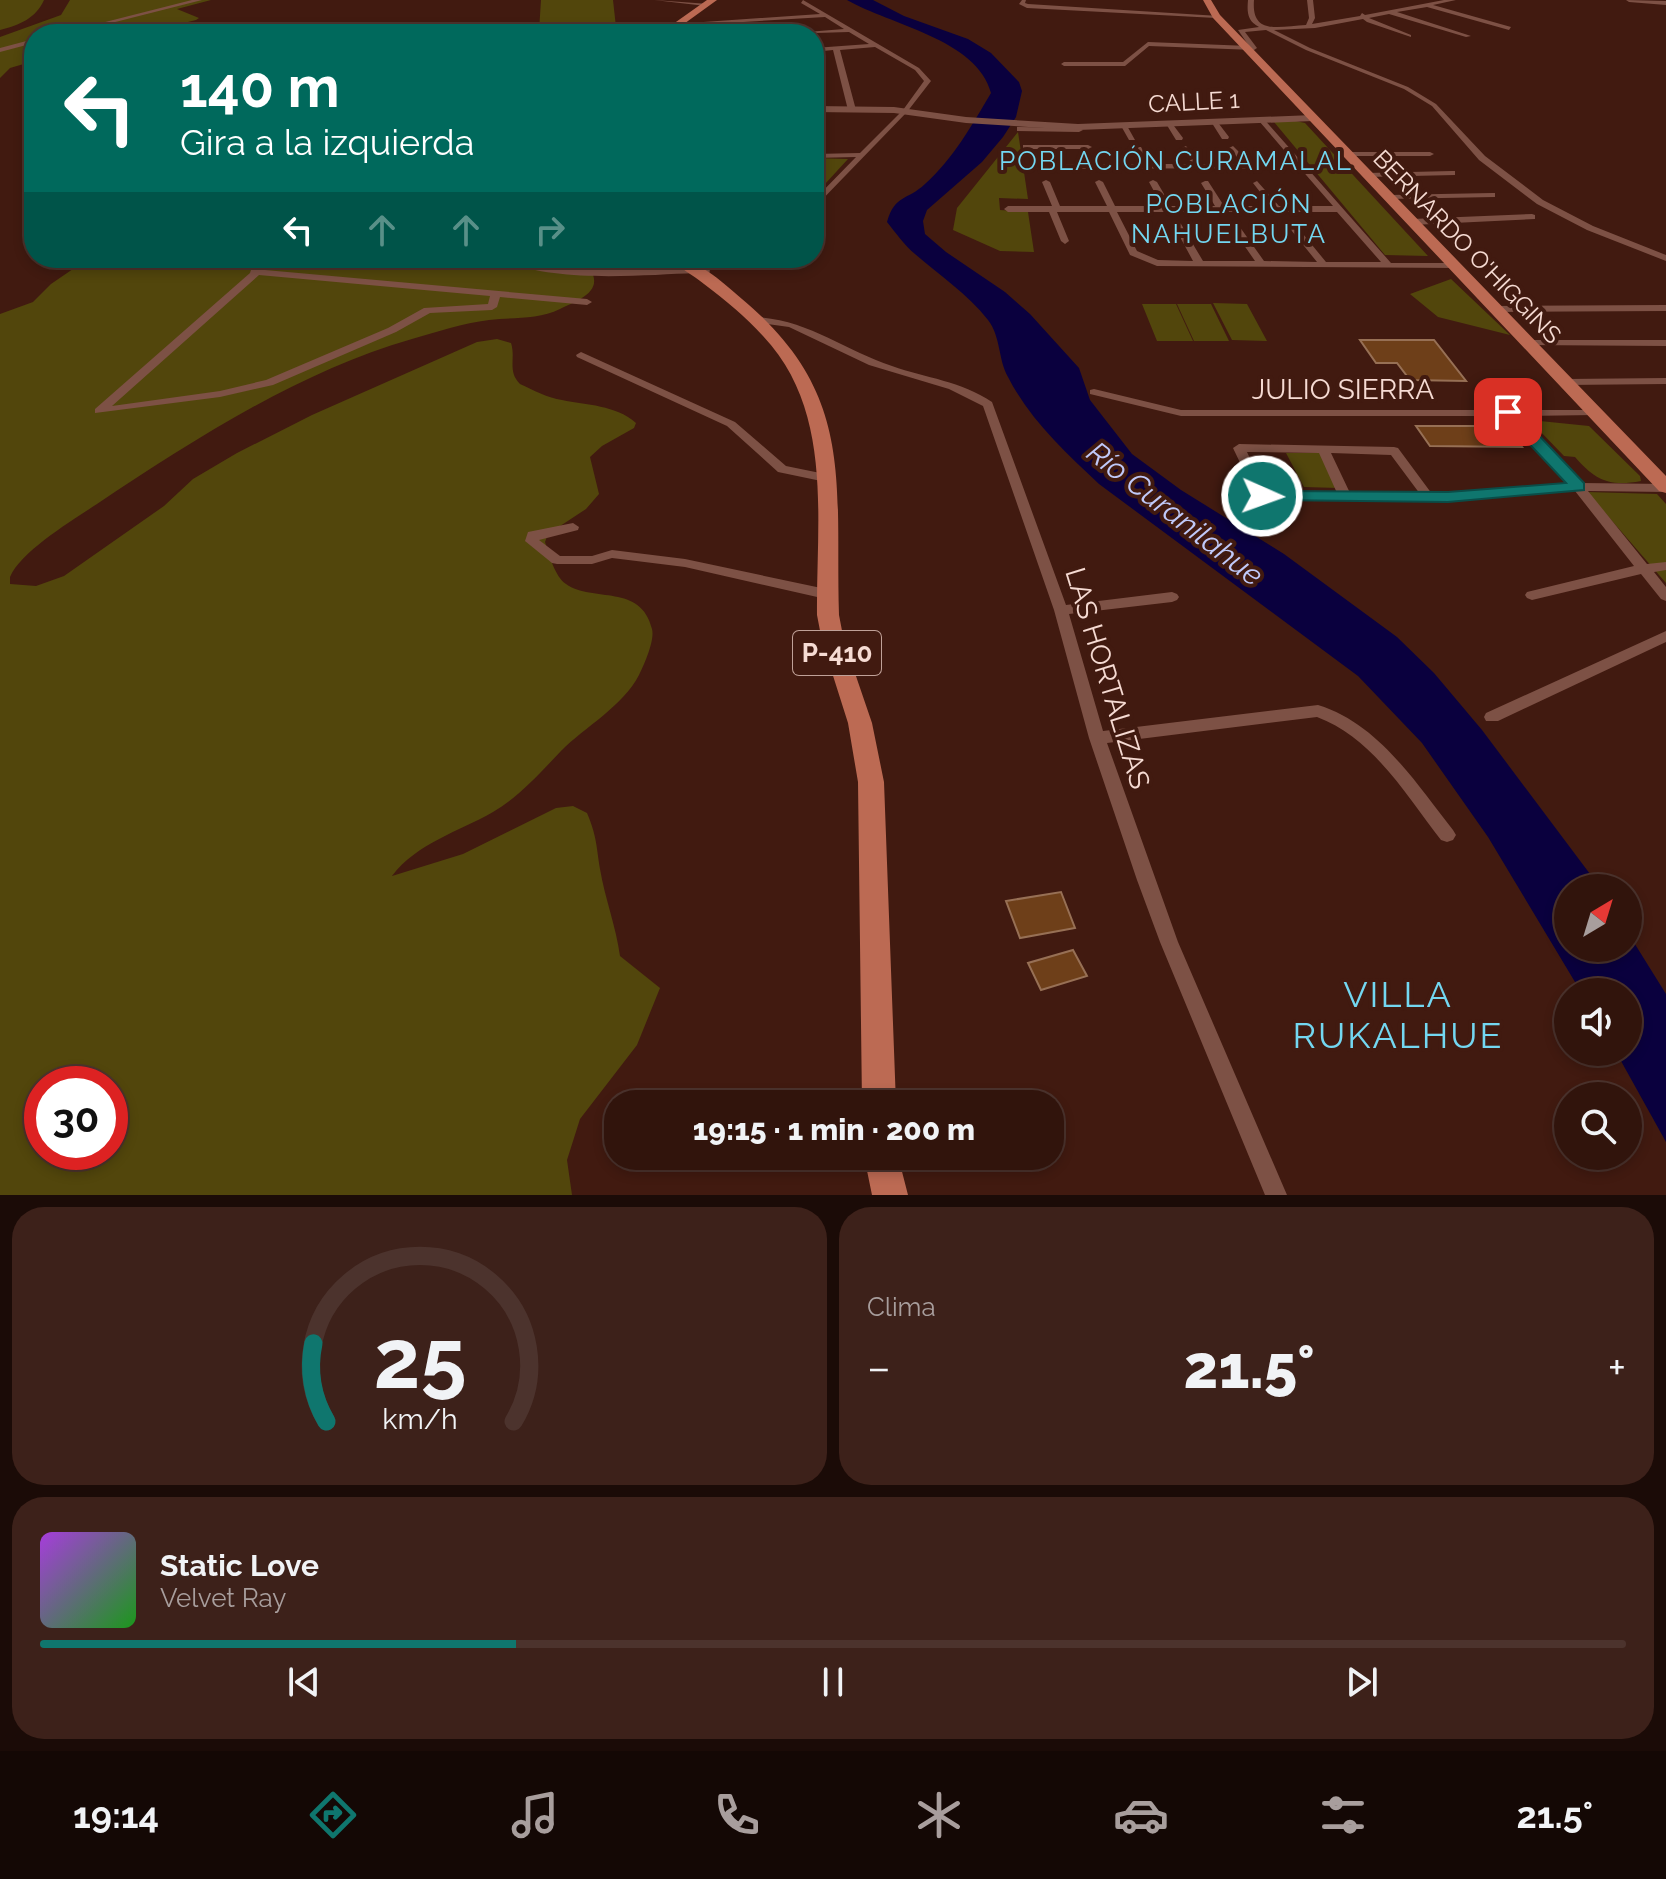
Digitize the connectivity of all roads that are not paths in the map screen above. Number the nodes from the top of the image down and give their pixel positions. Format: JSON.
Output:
{"nodes":[{"id":1,"x":199,"y":0,"type":"edge"},
{"id":2,"x":657,"y":0,"type":"edge"},
{"id":3,"x":1207,"y":0,"type":"edge"},
{"id":4,"x":1251,"y":0,"type":"edge"},
{"id":5,"x":1310,"y":0,"type":"edge"},
{"id":6,"x":1453,"y":0,"type":"edge"},
{"id":7,"x":1629,"y":0,"type":"edge"},
{"id":8,"x":1024,"y":1,"type":"edge"},
{"id":9,"x":709,"y":2,"type":"edge"},
{"id":10,"x":803,"y":2,"type":"dead end"},
{"id":11,"x":1395,"y":2,"type":"dead end"},
{"id":12,"x":1666,"y":3,"type":"edge"},
{"id":13,"x":1425,"y":5,"type":"junction"},
{"id":14,"x":1409,"y":7,"type":"junction"},
{"id":15,"x":1386,"y":10,"type":"junction"},
{"id":16,"x":1362,"y":15,"type":"junction"},
{"id":17,"x":825,"y":16,"type":"junction"},
{"id":18,"x":1216,"y":16,"type":"junction"},
{"id":19,"x":765,"y":19,"type":"junction"},
{"id":20,"x":102,"y":24,"type":"edge"},
{"id":21,"x":678,"y":24,"type":"joint"},
{"id":22,"x":768,"y":24,"type":"edge"},
{"id":23,"x":1308,"y":26,"type":"junction"},
{"id":24,"x":1264,"y":27,"type":"junction"},
{"id":25,"x":1509,"y":28,"type":"dead end"},
{"id":26,"x":849,"y":30,"type":"junction"},
{"id":27,"x":824,"y":32,"type":"edge"},
{"id":28,"x":1409,"y":36,"type":"dead end"},
{"id":29,"x":1468,"y":36,"type":"dead end"},
{"id":30,"x":24,"y":44,"type":"edge"},
{"id":31,"x":875,"y":45,"type":"junction"},
{"id":32,"x":836,"y":48,"type":"junction"},
{"id":33,"x":824,"y":49,"type":"edge"},
{"id":34,"x":1247,"y":49,"type":"junction"},
{"id":35,"x":0,"y":50,"type":"edge"},
{"id":36,"x":1064,"y":64,"type":"dead end"},
{"id":37,"x":824,"y":109,"type":"edge"},
{"id":38,"x":852,"y":110,"type":"junction"},
{"id":39,"x":905,"y":111,"type":"junction"},
{"id":40,"x":1313,"y":118,"type":"junction"},
{"id":41,"x":1262,"y":119,"type":"junction"},
{"id":42,"x":1213,"y":122,"type":"junction"},
{"id":43,"x":1168,"y":124,"type":"junction"},
{"id":44,"x":1123,"y":126,"type":"junction"},
{"id":45,"x":1078,"y":129,"type":"junction"},
{"id":46,"x":1225,"y":137,"type":"dead end"},
{"id":47,"x":1132,"y":138,"type":"dead end"},
{"id":48,"x":1179,"y":138,"type":"dead end"},
{"id":49,"x":1026,"y":147,"type":"dead end"},
{"id":50,"x":1088,"y":147,"type":"junction"},
{"id":51,"x":1186,"y":148,"type":"dead end"},
{"id":52,"x":1233,"y":148,"type":"dead end"},
{"id":53,"x":1138,"y":149,"type":"dead end"},
{"id":54,"x":1348,"y":154,"type":"junction"},
{"id":55,"x":1430,"y":154,"type":"dead end"},
{"id":56,"x":862,"y":155,"type":"junction"},
{"id":57,"x":824,"y":156,"type":"edge"},
{"id":58,"x":1249,"y":166,"type":"junction"},
{"id":59,"x":1302,"y":166,"type":"junction"},
{"id":60,"x":1032,"y":167,"type":"dead end"},
{"id":61,"x":1101,"y":167,"type":"junction"},
{"id":62,"x":1148,"y":167,"type":"junction"},
{"id":63,"x":1198,"y":167,"type":"junction"},
{"id":64,"x":1452,"y":173,"type":"dead end"},
{"id":65,"x":1367,"y":175,"type":"junction"},
{"id":66,"x":1046,"y":182,"type":"dead end"},
{"id":67,"x":1099,"y":182,"type":"dead end"},
{"id":68,"x":1153,"y":182,"type":"dead end"},
{"id":69,"x":1205,"y":183,"type":"dead end"},
{"id":70,"x":1257,"y":183,"type":"dead end"},
{"id":71,"x":824,"y":195,"type":"edge"},
{"id":72,"x":1492,"y":195,"type":"dead end"},
{"id":73,"x":1389,"y":197,"type":"junction"},
{"id":74,"x":1008,"y":209,"type":"dead end"},
{"id":75,"x":1054,"y":209,"type":"junction"},
{"id":76,"x":1110,"y":209,"type":"junction"},
{"id":77,"x":1168,"y":209,"type":"junction"},
{"id":78,"x":1221,"y":209,"type":"junction"},
{"id":79,"x":1277,"y":209,"type":"junction"},
{"id":80,"x":1340,"y":209,"type":"junction"},
{"id":81,"x":1532,"y":217,"type":"dead end"},
{"id":82,"x":1412,"y":222,"type":"junction"},
{"id":83,"x":1177,"y":224,"type":"dead end"},
{"id":84,"x":1234,"y":225,"type":"dead end"},
{"id":85,"x":1291,"y":225,"type":"dead end"},
{"id":86,"x":1065,"y":241,"type":"dead end"},
{"id":87,"x":1666,"y":258,"type":"edge"},
{"id":88,"x":1200,"y":264,"type":"junction"},
{"id":89,"x":1387,"y":264,"type":"junction"},
{"id":90,"x":1262,"y":265,"type":"junction"},
{"id":91,"x":1324,"y":265,"type":"junction"},
{"id":92,"x":1454,"y":266,"type":"junction"},
{"id":93,"x":259,"y":268,"type":"edge"},
{"id":94,"x":538,"y":268,"type":"edge"},
{"id":95,"x":676,"y":268,"type":"edge"},
{"id":96,"x":698,"y":268,"type":"edge"},
{"id":97,"x":254,"y":272,"type":"junction"},
{"id":98,"x":496,"y":294,"type":"junction"},
{"id":99,"x":587,"y":302,"type":"dead end"},
{"id":100,"x":1651,"y":308,"type":"junction"},
{"id":101,"x":1666,"y":308,"type":"edge"},
{"id":102,"x":1496,"y":309,"type":"junction"},
{"id":103,"x":757,"y":320,"type":"junction"},
{"id":104,"x":1666,"y":320,"type":"edge"},
{"id":105,"x":1529,"y":343,"type":"junction"},
{"id":106,"x":1666,"y":343,"type":"edge"},
{"id":107,"x":581,"y":355,"type":"dead end"},
{"id":108,"x":1666,"y":381,"type":"edge"},
{"id":109,"x":1566,"y":382,"type":"junction"},
{"id":110,"x":1094,"y":392,"type":"dead end"},
{"id":111,"x":1508,"y":412,"type":"junction"},
{"id":112,"x":1595,"y":412,"type":"junction"},
{"id":113,"x":1323,"y":449,"type":"junction"},
{"id":114,"x":826,"y":478,"type":"junction"},
{"id":115,"x":1578,"y":487,"type":"junction"},
{"id":116,"x":1666,"y":487,"type":"edge"},
{"id":117,"x":1346,"y":498,"type":"junction"},
{"id":118,"x":1429,"y":498,"type":"junction"},
{"id":119,"x":573,"y":527,"type":"dead end"},
{"id":120,"x":1666,"y":566,"type":"edge"},
{"id":121,"x":1644,"y":568,"type":"junction"},
{"id":122,"x":826,"y":594,"type":"junction"},
{"id":123,"x":1532,"y":595,"type":"dead end"},
{"id":124,"x":1666,"y":596,"type":"edge"},
{"id":125,"x":1172,"y":597,"type":"dead end"},
{"id":126,"x":1061,"y":610,"type":"junction"},
{"id":127,"x":1664,"y":640,"type":"edge"},
{"id":128,"x":1492,"y":717,"type":"dead end"},
{"id":129,"x":1097,"y":738,"type":"junction"},
{"id":130,"x":1447,"y":835,"type":"dead end"},
{"id":131,"x":879,"y":1090,"type":"edge"},
{"id":132,"x":884,"y":1170,"type":"edge"},
{"id":133,"x":890,"y":1195,"type":"edge"},
{"id":134,"x":1276,"y":1195,"type":"edge"}],
"edges":[{"from":1,"to":20,"type":"street"},
{"from":2,"to":9,"type":"street"},
{"from":3,"to":18,"type":"main road","name":"BERNARDO O'HIGGINS"},
{"from":4,"to":24,"type":"street"},
{"from":5,"to":23,"type":"street"},
{"from":6,"to":13,"type":"street"},
{"from":7,"to":12,"type":"street"},
{"from":8,"to":18,"type":"street"},
{"from":9,"to":21,"type":"main road"},
{"from":10,"to":17,"type":"street"},
{"from":11,"to":14,"type":"street"},
{"from":13,"to":14,"type":"street"},
{"from":13,"to":25,"type":"street"},
{"from":14,"to":15,"type":"street"},
{"from":15,"to":16,"type":"street"},
{"from":15,"to":29,"type":"street"},
{"from":16,"to":23,"type":"street"},
{"from":16,"to":28,"type":"street"},
{"from":17,"to":19,"type":"street"},
{"from":17,"to":26,"type":"street"},
{"from":18,"to":34,"type":"main road","name":"BERNARDO O'HIGGINS"},
{"from":19,"to":21,"type":"street"},
{"from":19,"to":22,"type":"street"},
{"from":23,"to":24,"type":"street"},
{"from":24,"to":34,"type":"street"},
{"from":24,"to":87,"type":"street"},
{"from":26,"to":27,"type":"street"},
{"from":26,"to":31,"type":"street"},
{"from":30,"to":35,"type":"street"},
{"from":31,"to":32,"type":"street"},
{"from":31,"to":39,"type":"street"},
{"from":32,"to":33,"type":"street"},
{"from":32,"to":38,"type":"street"},
{"from":34,"to":36,"type":"street"},
{"from":34,"to":40,"type":"main road","name":"BERNARDO O'HIGGINS"},
{"from":37,"to":38,"type":"street","name":"CALLE 1"},
{"from":38,"to":39,"type":"street","name":"CALLE 1"},
{"from":39,"to":45,"type":"street","name":"CALLE 1"},
{"from":39,"to":56,"type":"street"},
{"from":40,"to":41,"type":"street","name":"CALLE 1"},
{"from":40,"to":54,"type":"main road","name":"BERNARDO O'HIGGINS"},
{"from":41,"to":42,"type":"street","name":"CALLE 1"},
{"from":41,"to":59,"type":"street"},
{"from":42,"to":43,"type":"street","name":"CALLE 1"},
{"from":42,"to":46,"type":"street"},
{"from":43,"to":44,"type":"street","name":"CALLE 1"},
{"from":43,"to":48,"type":"street"},
{"from":44,"to":45,"type":"street","name":"CALLE 1"},
{"from":44,"to":47,"type":"street"},
{"from":45,"to":50,"type":"street"},
{"from":49,"to":50,"type":"street"},
{"from":50,"to":61,"type":"street"},
{"from":51,"to":63,"type":"street"},
{"from":52,"to":58,"type":"street"},
{"from":53,"to":62,"type":"street"},
{"from":54,"to":55,"type":"street"},
{"from":54,"to":65,"type":"main road","name":"BERNARDO O'HIGGINS"},
{"from":56,"to":57,"type":"street"},
{"from":56,"to":71,"type":"street"},
{"from":58,"to":59,"type":"street"},
{"from":58,"to":63,"type":"street"},
{"from":59,"to":80,"type":"street"},
{"from":60,"to":61,"type":"street"},
{"from":61,"to":62,"type":"street"},
{"from":62,"to":63,"type":"street"},
{"from":64,"to":65,"type":"street"},
{"from":65,"to":73,"type":"main road","name":"BERNARDO O'HIGGINS"},
{"from":66,"to":75,"type":"street"},
{"from":67,"to":76,"type":"street"},
{"from":68,"to":77,"type":"street"},
{"from":69,"to":78,"type":"street"},
{"from":70,"to":79,"type":"street"},
{"from":72,"to":73,"type":"street"},
{"from":73,"to":82,"type":"main road","name":"BERNARDO O'HIGGINS"},
{"from":74,"to":75,"type":"street"},
{"from":75,"to":76,"type":"street"},
{"from":75,"to":86,"type":"street"},
{"from":76,"to":77,"type":"street"},
{"from":76,"to":88,"type":"street"},
{"from":77,"to":78,"type":"street"},
{"from":78,"to":79,"type":"street"},
{"from":79,"to":80,"type":"street"},
{"from":80,"to":89,"type":"street"},
{"from":81,"to":82,"type":"street"},
{"from":82,"to":92,"type":"main road","name":"BERNARDO O'HIGGINS"},
{"from":83,"to":88,"type":"street"},
{"from":84,"to":90,"type":"street"},
{"from":85,"to":91,"type":"street"},
{"from":88,"to":90,"type":"street"},
{"from":89,"to":91,"type":"street"},
{"from":89,"to":92,"type":"street"},
{"from":90,"to":91,"type":"street"},
{"from":92,"to":102,"type":"main road","name":"BERNARDO O'HIGGINS"},
{"from":93,"to":97,"type":"street"},
{"from":94,"to":95,"type":"street"},
{"from":96,"to":103,"type":"main road","number":"P-410"},
{"from":97,"to":98,"type":"street"},
{"from":97,"to":98,"type":"street"},
{"from":98,"to":99,"type":"street"},
{"from":100,"to":101,"type":"street"},
{"from":100,"to":102,"type":"street"},
{"from":100,"to":104,"type":"street"},
{"from":102,"to":105,"type":"main road","name":"BERNARDO O'HIGGINS"},
{"from":103,"to":114,"type":"main road","number":"P-410"},
{"from":103,"to":126,"type":"street","name":"LAS HORTALIZAS"},
{"from":105,"to":106,"type":"street"},
{"from":105,"to":109,"type":"main road","name":"BERNARDO O'HIGGINS"},
{"from":107,"to":114,"type":"street"},
{"from":108,"to":109,"type":"street"},
{"from":109,"to":112,"type":"main road","name":"BERNARDO O'HIGGINS"},
{"from":110,"to":111,"type":"street","name":"JULIO SIERRA"},
{"from":111,"to":112,"type":"street","name":"JULIO SIERRA"},
{"from":111,"to":115,"type":"street"},
{"from":112,"to":116,"type":"main road","name":"BERNARDO O'HIGGINS"},
{"from":113,"to":117,"type":"street"},
{"from":113,"to":117,"type":"street"},
{"from":113,"to":118,"type":"street"},
{"from":114,"to":122,"type":"main road","number":"P-410"},
{"from":115,"to":116,"type":"street"},
{"from":115,"to":118,"type":"street"},
{"from":115,"to":121,"type":"street"},
{"from":117,"to":118,"type":"street"},
{"from":119,"to":122,"type":"street"},
{"from":120,"to":121,"type":"street"},
{"from":121,"to":123,"type":"street"},
{"from":121,"to":124,"type":"street"},
{"from":122,"to":131,"type":"main road","number":"P-410"},
{"from":125,"to":126,"type":"street"},
{"from":126,"to":129,"type":"street","name":"LAS HORTALIZAS"},
{"from":127,"to":128,"type":"street"},
{"from":129,"to":130,"type":"street"},
{"from":129,"to":134,"type":"street","name":"LAS HORTALIZAS"},
{"from":132,"to":133,"type":"main road"}]}
